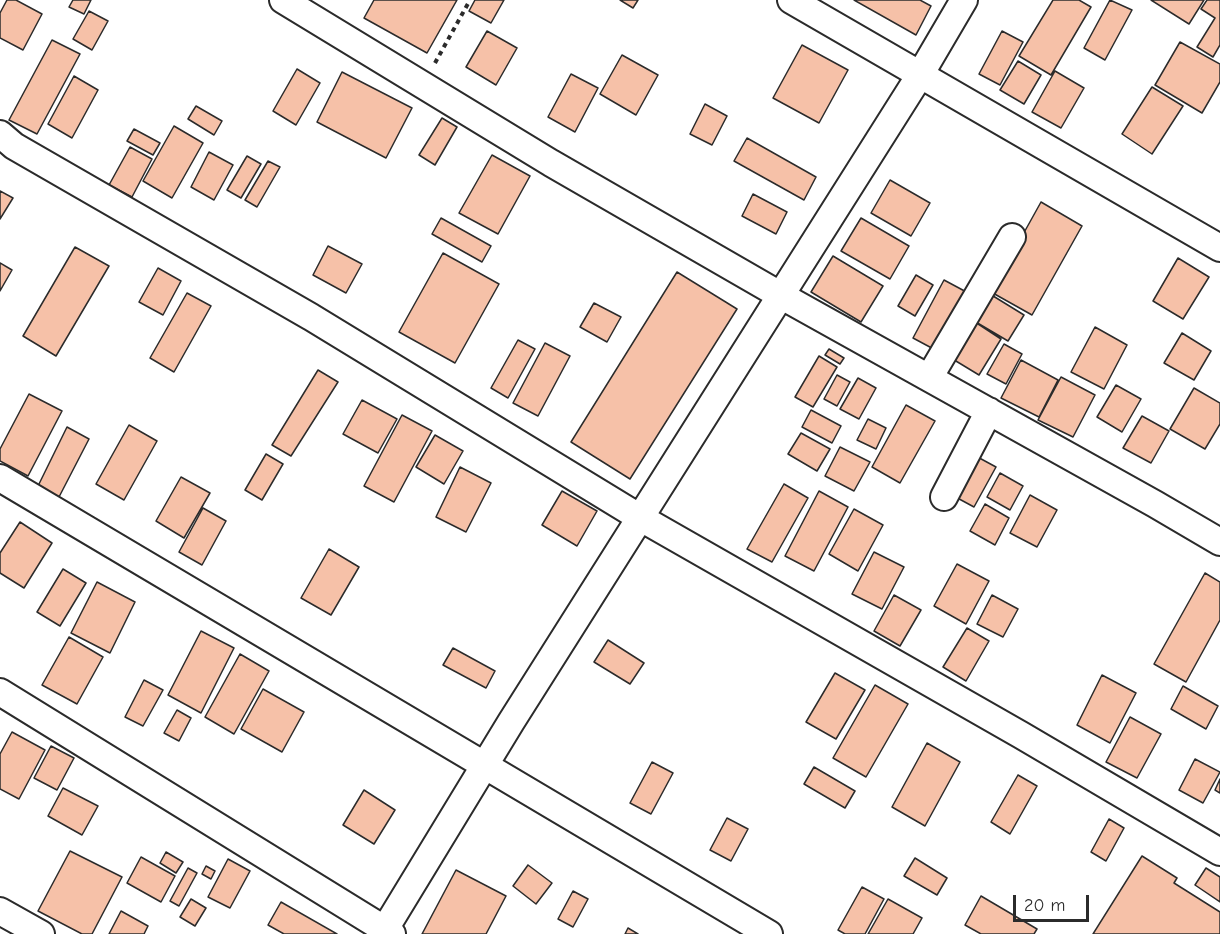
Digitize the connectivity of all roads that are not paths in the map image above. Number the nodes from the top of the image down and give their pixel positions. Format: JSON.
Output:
{"nodes":[{"id":1,"x":283,"y":0,"type":"edge"},
{"id":2,"x":791,"y":0,"type":"edge"},
{"id":3,"x":964,"y":0,"type":"edge"},
{"id":4,"x":920,"y":75,"type":"junction"},
{"id":5,"x":0,"y":134,"type":"edge"},
{"id":6,"x":1012,"y":237,"type":"dead end"},
{"id":7,"x":1220,"y":248,"type":"edge"},
{"id":8,"x":780,"y":295,"type":"junction"},
{"id":9,"x":929,"y":378,"type":"junction"},
{"id":10,"x":989,"y":411,"type":"junction"},
{"id":11,"x":0,"y":478,"type":"edge"},
{"id":12,"x":944,"y":497,"type":"dead end"},
{"id":13,"x":639,"y":517,"type":"junction"},
{"id":14,"x":1220,"y":542,"type":"edge"},
{"id":15,"x":0,"y":692,"type":"edge"},
{"id":16,"x":485,"y":765,"type":"junction"},
{"id":17,"x":1220,"y":852,"type":"edge"},
{"id":18,"x":0,"y":911,"type":"edge"},
{"id":19,"x":386,"y":933,"type":"edge"},
{"id":20,"x":41,"y":934,"type":"edge"},
{"id":21,"x":769,"y":934,"type":"edge"}],
"edges":[{"from":1,"to":8,"type":"street"},
{"from":2,"to":4,"type":"street"},
{"from":3,"to":4,"type":"street"},
{"from":4,"to":7,"type":"street"},
{"from":4,"to":8,"type":"street"},
{"from":5,"to":13,"type":"street"},
{"from":6,"to":9,"type":"street"},
{"from":8,"to":9,"type":"street"},
{"from":8,"to":13,"type":"street"},
{"from":9,"to":10,"type":"street"},
{"from":10,"to":12,"type":"street"},
{"from":10,"to":14,"type":"street"},
{"from":11,"to":16,"type":"street"},
{"from":13,"to":16,"type":"street"},
{"from":13,"to":17,"type":"street"},
{"from":15,"to":19,"type":"street"},
{"from":16,"to":19,"type":"street"},
{"from":16,"to":21,"type":"street"},
{"from":18,"to":20,"type":"street"}]}
